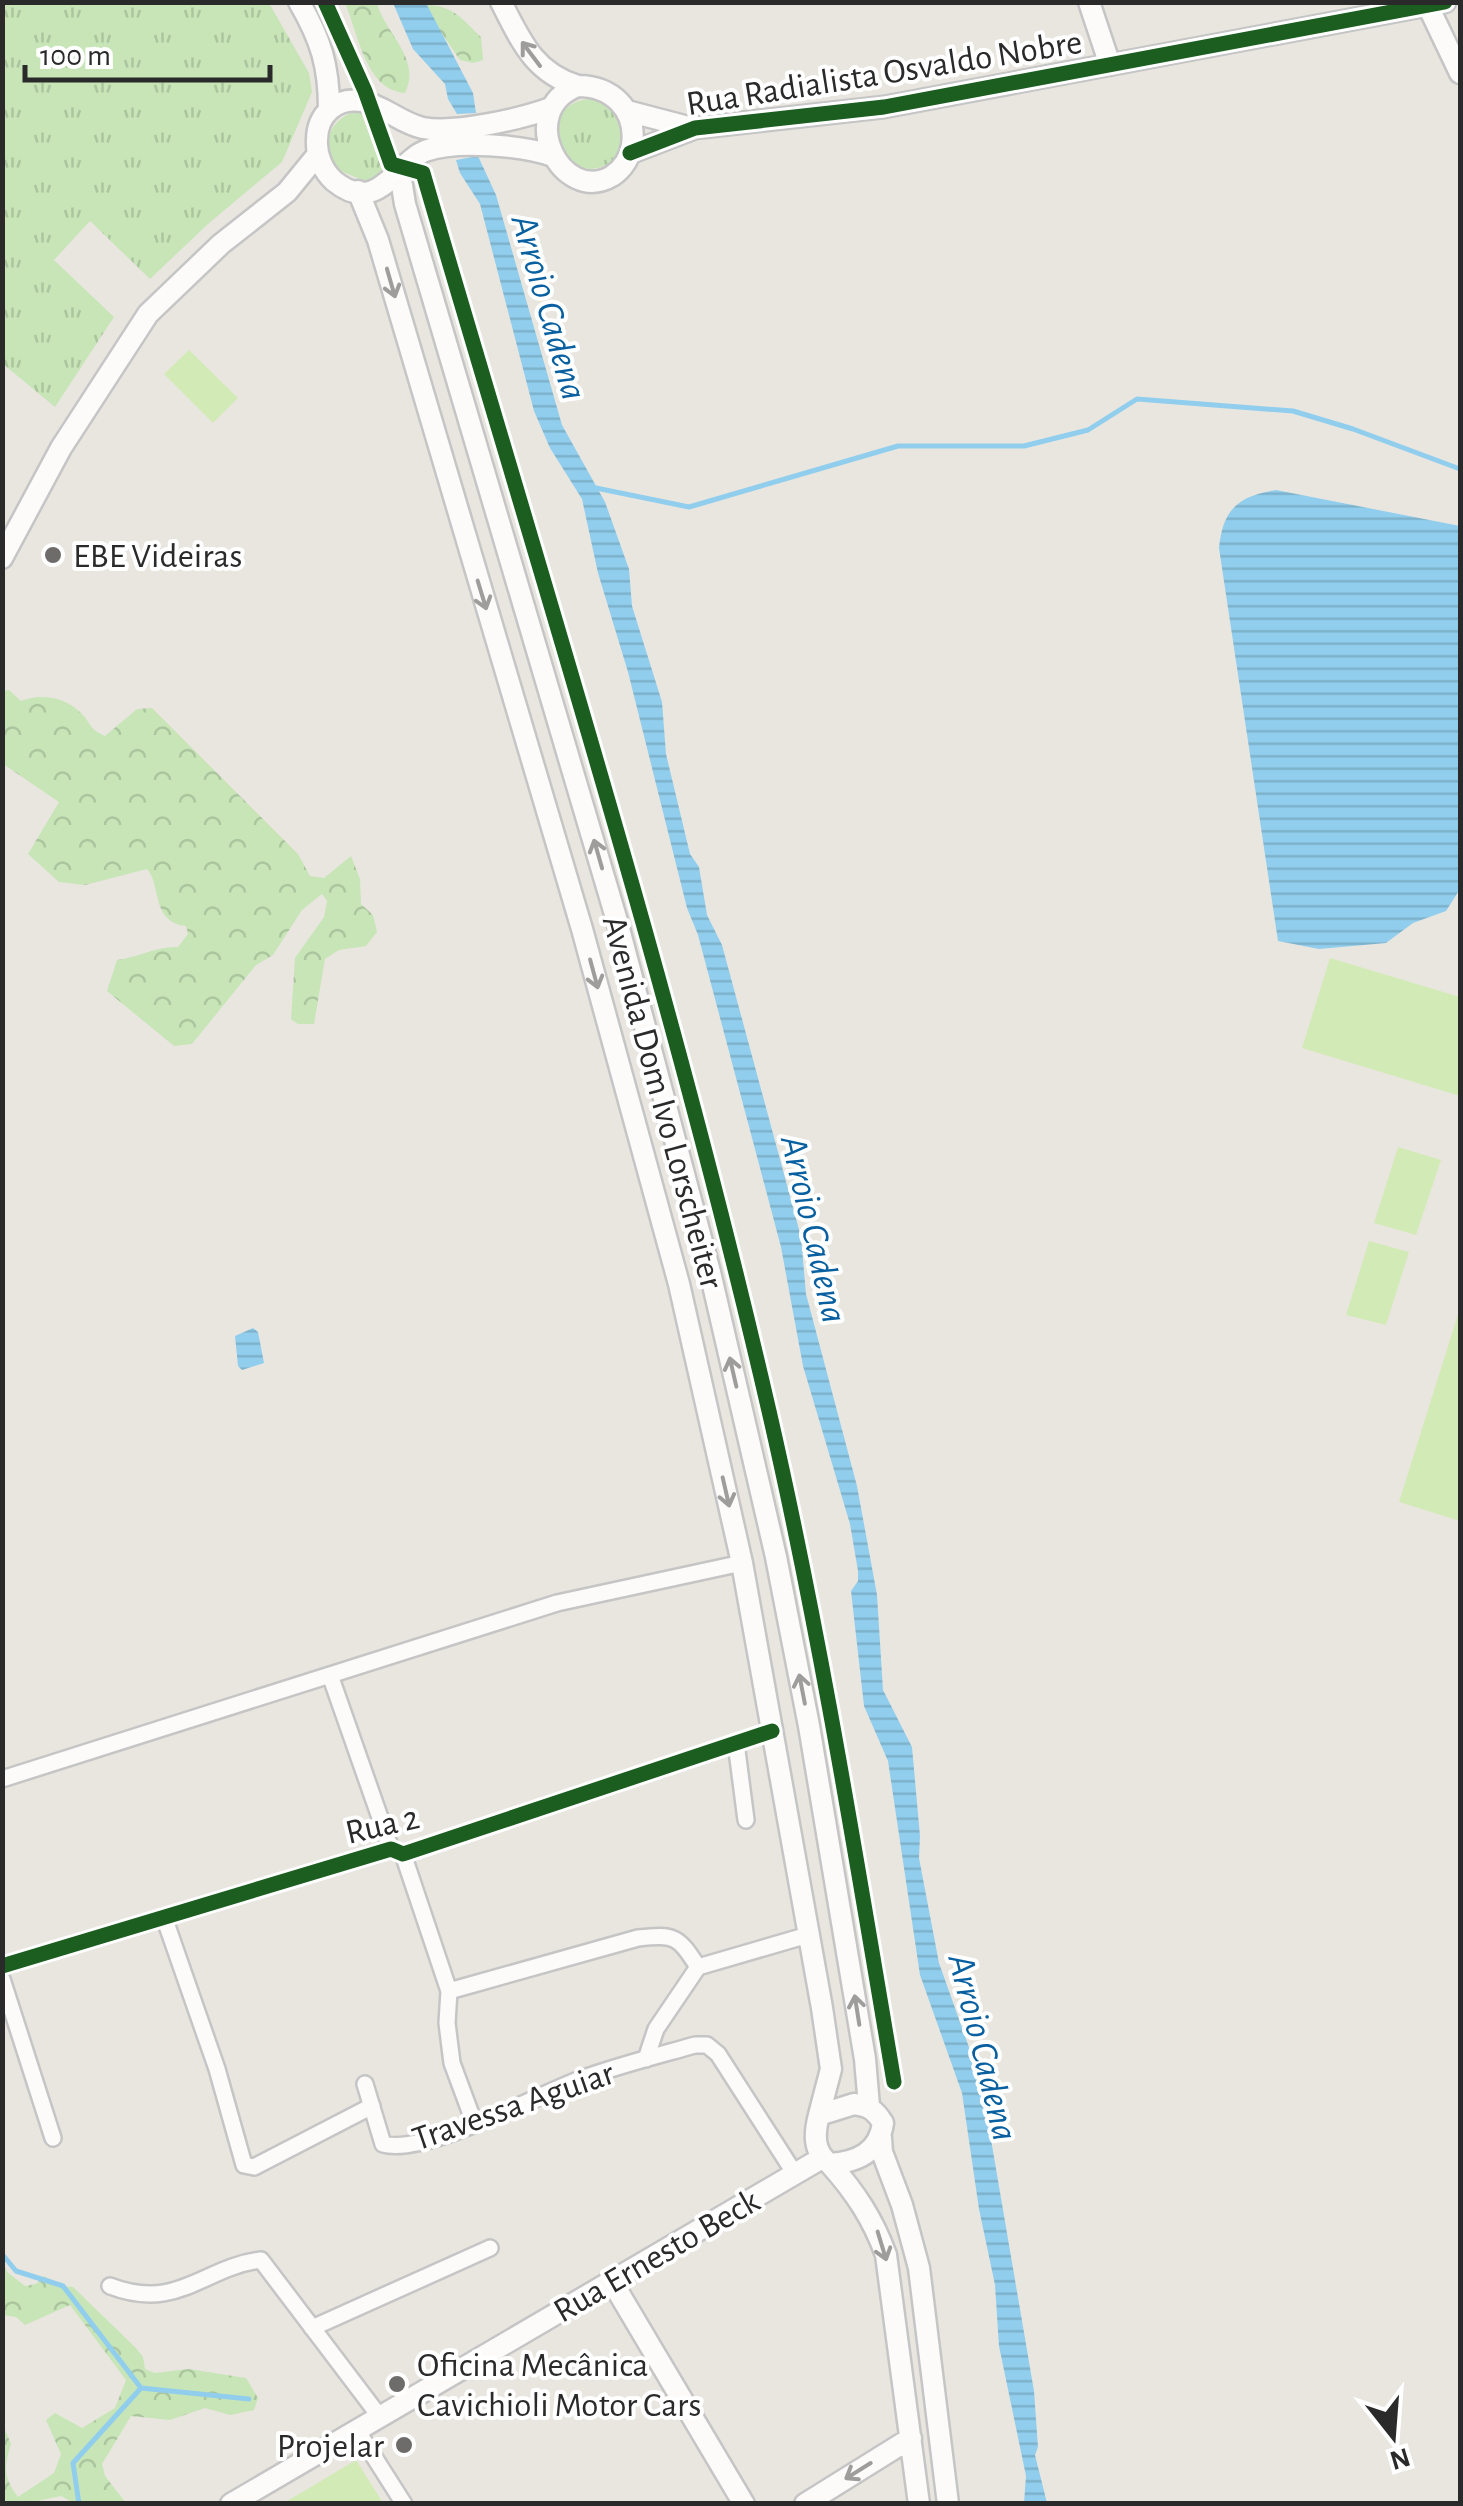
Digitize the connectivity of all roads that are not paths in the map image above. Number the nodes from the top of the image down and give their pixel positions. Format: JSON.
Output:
{"nodes":[{"id":1,"x":299,"y":2,"type":"edge"},
{"id":2,"x":502,"y":2,"type":"edge"},
{"id":3,"x":1090,"y":2,"type":"edge"},
{"id":4,"x":1433,"y":4,"type":"edge"},
{"id":5,"x":1110,"y":65,"type":"junction"},
{"id":6,"x":1460,"y":73,"type":"edge"},
{"id":7,"x":578,"y":86,"type":"junction"},
{"id":8,"x":551,"y":108,"type":"junction"},
{"id":9,"x":329,"y":109,"type":"junction"},
{"id":10,"x":627,"y":111,"type":"junction"},
{"id":11,"x":397,"y":117,"type":"junction"},
{"id":12,"x":695,"y":128,"type":"junction"},
{"id":13,"x":498,"y":134,"type":"junction"},
{"id":14,"x":438,"y":138,"type":"junction"},
{"id":15,"x":630,"y":153,"type":"junction"},
{"id":16,"x":318,"y":154,"type":"junction"},
{"id":17,"x":553,"y":156,"type":"junction"},
{"id":18,"x":404,"y":168,"type":"junction"},
{"id":19,"x":348,"y":188,"type":"junction"},
{"id":20,"x":287,"y":192,"type":"junction"},
{"id":21,"x":2,"y":558,"type":"edge"},
{"id":22,"x":742,"y":1563,"type":"junction"},
{"id":23,"x":330,"y":1675,"type":"junction"},
{"id":24,"x":772,"y":1731,"type":"junction"},
{"id":25,"x":736,"y":1744,"type":"junction"},
{"id":26,"x":2,"y":1779,"type":"edge"},
{"id":27,"x":746,"y":1820,"type":"dead end"},
{"id":28,"x":397,"y":1851,"type":"junction"},
{"id":29,"x":164,"y":1917,"type":"junction"},
{"id":30,"x":808,"y":1935,"type":"junction"},
{"id":31,"x":2,"y":1966,"type":"edge"},
{"id":32,"x":698,"y":1967,"type":"junction"},
{"id":33,"x":2,"y":1979,"type":"edge"},
{"id":34,"x":448,"y":1991,"type":"junction"},
{"id":35,"x":646,"y":2059,"type":"junction"},
{"id":36,"x":366,"y":2084,"type":"dead end"},
{"id":37,"x":372,"y":2106,"type":"junction"},
{"id":38,"x":869,"y":2106,"type":"junction"},
{"id":39,"x":820,"y":2115,"type":"junction"},
{"id":40,"x":475,"y":2125,"type":"junction"},
{"id":41,"x":52,"y":2138,"type":"dead end"},
{"id":42,"x":881,"y":2138,"type":"junction"},
{"id":43,"x":826,"y":2161,"type":"junction"},
{"id":44,"x":795,"y":2174,"type":"junction"},
{"id":45,"x":490,"y":2248,"type":"dead end"},
{"id":46,"x":611,"y":2280,"type":"junction"},
{"id":47,"x":110,"y":2286,"type":"dead end"},
{"id":48,"x":312,"y":2328,"type":"junction"},
{"id":49,"x":380,"y":2417,"type":"junction"},
{"id":50,"x":357,"y":2430,"type":"junction"},
{"id":51,"x":911,"y":2438,"type":"junction"},
{"id":52,"x":232,"y":2504,"type":"edge"},
{"id":53,"x":404,"y":2504,"type":"edge"},
{"id":54,"x":744,"y":2504,"type":"edge"},
{"id":55,"x":804,"y":2504,"type":"edge"},
{"id":56,"x":919,"y":2504,"type":"edge"},
{"id":57,"x":948,"y":2504,"type":"edge"}],
"edges":[{"from":1,"to":9,"type":"main road"},
{"from":7,"to":2,"type":"main road","one_way":true},
{"from":3,"to":5,"type":"main road"},
{"from":4,"to":5,"type":"main road","name":"Rua Radialista Osvaldo Nobre"},
{"from":4,"to":6,"type":"main road"},
{"from":5,"to":12,"type":"main road","name":"Rua Radialista Osvaldo Nobre"},
{"from":7,"to":8,"type":"main road"},
{"from":7,"to":10,"type":"main road"},
{"from":8,"to":13,"type":"main road"},
{"from":8,"to":17,"type":"main road"},
{"from":9,"to":11,"type":"main road"},
{"from":9,"to":16,"type":"main road"},
{"from":10,"to":12,"type":"main road","name":"Rua Radialista Osvaldo Nobre"},
{"from":10,"to":15,"type":"main road"},
{"from":11,"to":14,"type":"main road"},
{"from":11,"to":18,"type":"main road"},
{"from":12,"to":15,"type":"main road","name":"Rua Radialista Osvaldo Nobre"},
{"from":13,"to":14,"type":"main road"},
{"from":13,"to":17,"type":"main road"},
{"from":14,"to":18,"type":"main road"},
{"from":15,"to":17,"type":"main road"},
{"from":16,"to":19,"type":"main road"},
{"from":16,"to":20,"type":"main road"},
{"from":18,"to":19,"type":"main road"},
{"from":38,"to":18,"type":"main road","name":"Avenida Dom Ivo Lorscheiter","one_way":true},
{"from":19,"to":20,"type":"main road"},
{"from":19,"to":22,"type":"main road","name":"Avenida Dom Ivo Lorscheiter","one_way":true},
{"from":20,"to":21,"type":"main road"},
{"from":22,"to":23,"type":"street"},
{"from":22,"to":24,"type":"main road","name":"Avenida Dom Ivo Lorscheiter"},
{"from":23,"to":26,"type":"street"},
{"from":23,"to":28,"type":"street"},
{"from":24,"to":25,"type":"street","name":"Rua 2"},
{"from":24,"to":30,"type":"main road","name":"Avenida Dom Ivo Lorscheiter"},
{"from":25,"to":27,"type":"street"},
{"from":25,"to":28,"type":"street","name":"Rua 2"},
{"from":28,"to":29,"type":"street","name":"Rua 2"},
{"from":28,"to":34,"type":"street"},
{"from":29,"to":31,"type":"street","name":"Rua 2"},
{"from":29,"to":37,"type":"street"},
{"from":30,"to":32,"type":"street"},
{"from":30,"to":39,"type":"main road","name":"Avenida Dom Ivo Lorscheiter"},
{"from":32,"to":34,"type":"street"},
{"from":32,"to":35,"type":"street"},
{"from":33,"to":41,"type":"street"},
{"from":34,"to":40,"type":"street"},
{"from":35,"to":40,"type":"street","name":"Travessa Aguiar"},
{"from":35,"to":44,"type":"street","name":"Travessa Aguiar"},
{"from":36,"to":37,"type":"street","name":"Travessa Aguiar"},
{"from":37,"to":40,"type":"street","name":"Travessa Aguiar"},
{"from":38,"to":39,"type":"main road"},
{"from":38,"to":42,"type":"main road","name":"Avenida Dom Ivo Lorscheiter"},
{"from":39,"to":43,"type":"main road","name":"Avenida Dom Ivo Lorscheiter"},
{"from":42,"to":43,"type":"main road"},
{"from":42,"to":57,"type":"main road","name":"Avenida Dom Ivo Lorscheiter"},
{"from":43,"to":44,"type":"main road","name":"Rua Ernesto Beck"},
{"from":43,"to":51,"type":"main road","one_way":true},
{"from":44,"to":46,"type":"main road","name":"Rua Ernesto Beck"},
{"from":45,"to":48,"type":"street"},
{"from":46,"to":49,"type":"main road","name":"Rua Ernesto Beck"},
{"from":46,"to":54,"type":"main road"},
{"from":47,"to":48,"type":"street"},
{"from":48,"to":49,"type":"street"},
{"from":49,"to":50,"type":"main road","name":"Rua Ernesto Beck"},
{"from":50,"to":52,"type":"main road","name":"Rua Ernesto Beck"},
{"from":50,"to":53,"type":"street"},
{"from":51,"to":55,"type":"main road","one_way":true},
{"from":51,"to":56,"type":"main road"}]}
